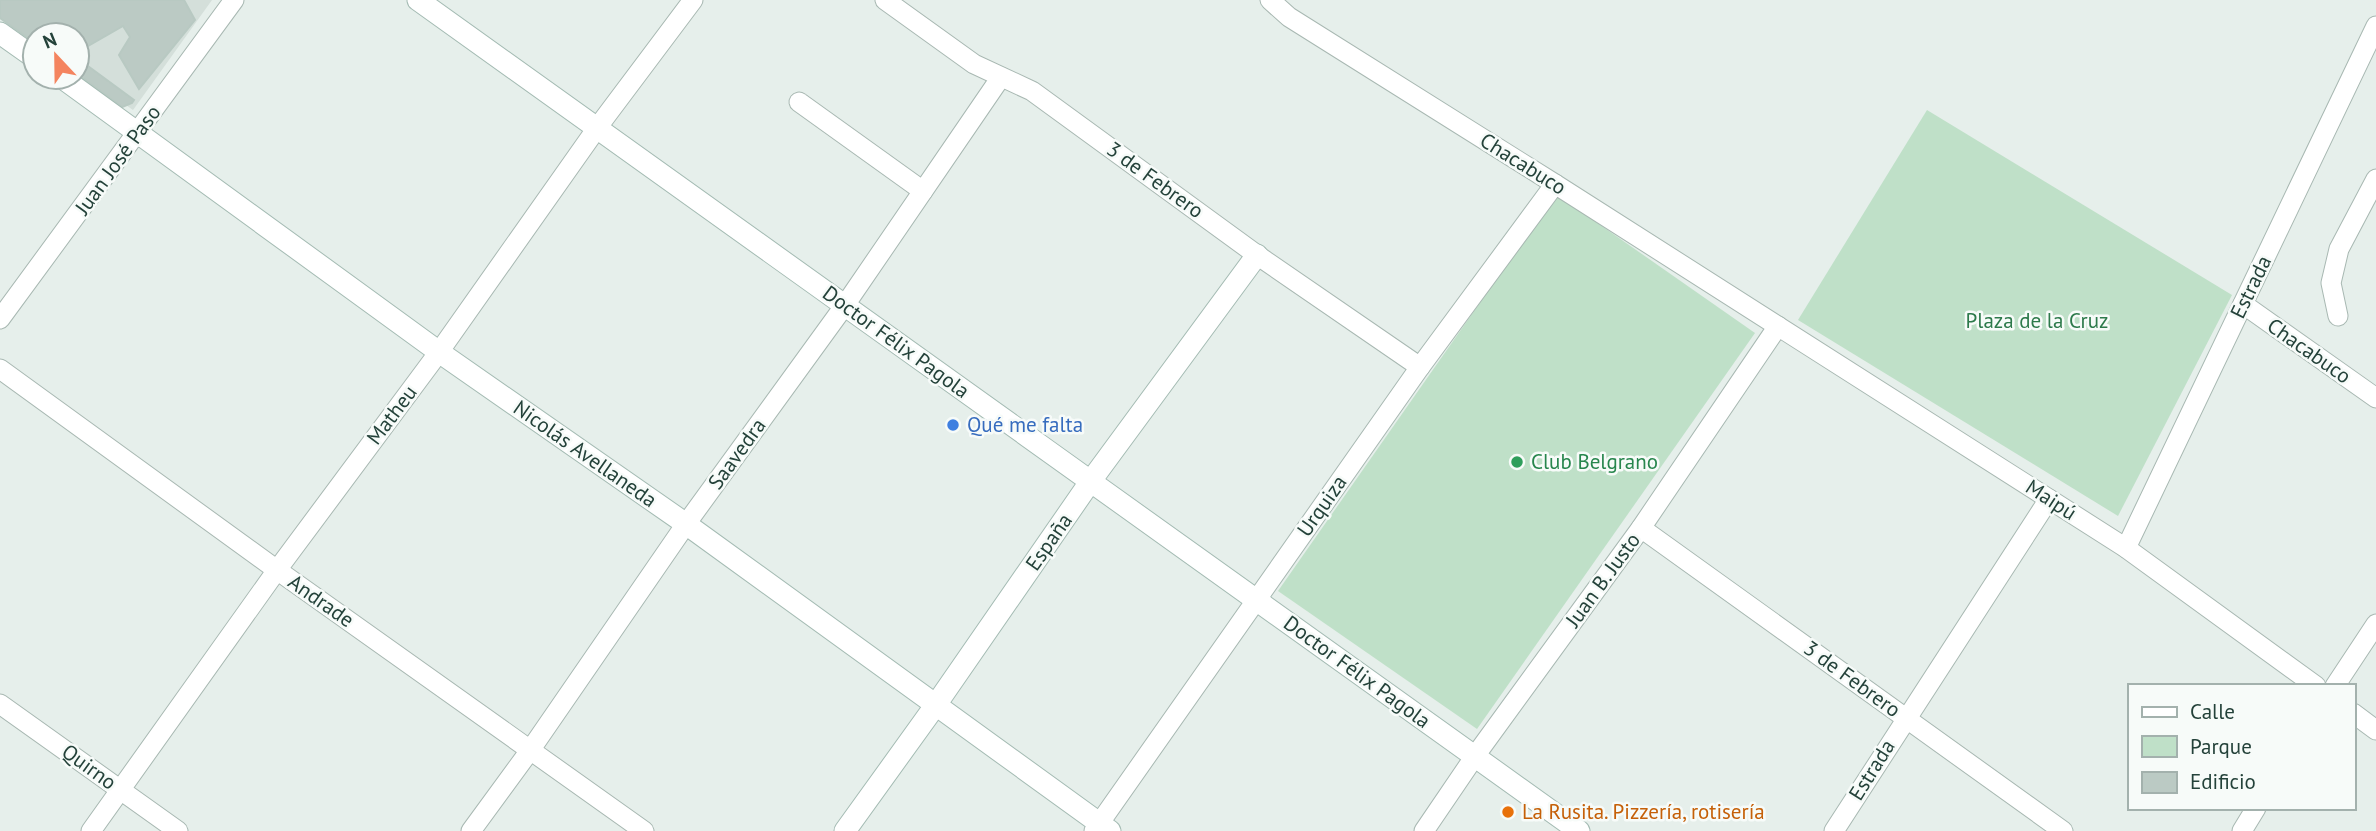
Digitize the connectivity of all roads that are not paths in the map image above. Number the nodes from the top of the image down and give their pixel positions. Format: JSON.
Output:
{"nodes":[{"id":1,"x":234,"y":0,"type":"edge"},
{"id":2,"x":418,"y":0,"type":"edge"},
{"id":3,"x":693,"y":0,"type":"edge"},
{"id":4,"x":885,"y":0,"type":"edge"},
{"id":5,"x":1270,"y":0,"type":"edge"},
{"id":6,"x":2376,"y":26,"type":"edge"},
{"id":7,"x":0,"y":33,"type":"edge"},
{"id":8,"x":21,"y":48,"type":"edge"},
{"id":9,"x":1001,"y":77,"type":"junction"},
{"id":10,"x":80,"y":91,"type":"edge"},
{"id":11,"x":799,"y":102,"type":"dead end"},
{"id":12,"x":597,"y":128,"type":"junction"},
{"id":13,"x":138,"y":133,"type":"junction"},
{"id":14,"x":2376,"y":179,"type":"edge"},
{"id":15,"x":1555,"y":184,"type":"junction"},
{"id":16,"x":923,"y":191,"type":"junction"},
{"id":17,"x":1257,"y":255,"type":"junction"},
{"id":18,"x":2243,"y":304,"type":"junction"},
{"id":19,"x":845,"y":305,"type":"junction"},
{"id":20,"x":2338,"y":316,"type":"dead end"},
{"id":21,"x":0,"y":319,"type":"edge"},
{"id":22,"x":1778,"y":326,"type":"junction"},
{"id":23,"x":439,"y":352,"type":"junction"},
{"id":24,"x":1420,"y":367,"type":"junction"},
{"id":25,"x":0,"y":369,"type":"edge"},
{"id":26,"x":2376,"y":398,"type":"edge"},
{"id":27,"x":1090,"y":482,"type":"junction"},
{"id":28,"x":2049,"y":499,"type":"junction"},
{"id":29,"x":686,"y":524,"type":"junction"},
{"id":30,"x":1641,"y":528,"type":"junction"},
{"id":31,"x":2126,"y":548,"type":"junction"},
{"id":32,"x":277,"y":570,"type":"junction"},
{"id":33,"x":1256,"y":600,"type":"junction"},
{"id":34,"x":2376,"y":624,"type":"edge"},
{"id":35,"x":2313,"y":684,"type":"edge"},
{"id":36,"x":2335,"y":684,"type":"edge"},
{"id":37,"x":0,"y":704,"type":"edge"},
{"id":38,"x":935,"y":706,"type":"junction"},
{"id":39,"x":2355,"y":714,"type":"edge"},
{"id":40,"x":1905,"y":718,"type":"junction"},
{"id":41,"x":2376,"y":730,"type":"edge"},
{"id":42,"x":531,"y":749,"type":"junction"},
{"id":43,"x":1475,"y":756,"type":"junction"},
{"id":44,"x":120,"y":790,"type":"junction"},
{"id":45,"x":2255,"y":810,"type":"edge"},
{"id":46,"x":1101,"y":829,"type":"edge"},
{"id":47,"x":91,"y":831,"type":"edge"},
{"id":48,"x":178,"y":831,"type":"edge"},
{"id":49,"x":471,"y":831,"type":"edge"},
{"id":50,"x":644,"y":831,"type":"edge"},
{"id":51,"x":845,"y":831,"type":"edge"},
{"id":52,"x":1424,"y":831,"type":"edge"},
{"id":53,"x":1579,"y":831,"type":"edge"},
{"id":54,"x":1834,"y":831,"type":"edge"},
{"id":55,"x":2063,"y":831,"type":"edge"},
{"id":56,"x":2242,"y":831,"type":"edge"}],
"edges":[{"from":1,"to":13,"type":"street","name":"Juan José Paso"},
{"from":2,"to":12,"type":"street","name":"Doctor Félix Pagola"},
{"from":3,"to":12,"type":"street","name":"Matheu"},
{"from":4,"to":9,"type":"street","name":"3 de Febrero"},
{"from":5,"to":15,"type":"street","name":"Chacabuco"},
{"from":6,"to":18,"type":"street","name":"Estrada"},
{"from":7,"to":8,"type":"street"},
{"from":9,"to":16,"type":"street","name":"Saavedra"},
{"from":9,"to":17,"type":"street","name":"3 de Febrero"},
{"from":10,"to":13,"type":"street","name":"Nicolás Avellaneda"},
{"from":11,"to":16,"type":"street"},
{"from":12,"to":19,"type":"street","name":"Doctor Félix Pagola"},
{"from":12,"to":23,"type":"street","name":"Matheu"},
{"from":13,"to":21,"type":"street","name":"Juan José Paso"},
{"from":13,"to":23,"type":"street","name":"Nicolás Avellaneda"},
{"from":14,"to":20,"type":"street"},
{"from":15,"to":22,"type":"street","name":"Chacabuco"},
{"from":15,"to":24,"type":"street","name":"Urquiza"},
{"from":16,"to":19,"type":"street","name":"Saavedra"},
{"from":17,"to":24,"type":"street","name":"3 de Febrero"},
{"from":17,"to":27,"type":"street","name":"España"},
{"from":18,"to":26,"type":"street","name":"Chacabuco"},
{"from":18,"to":31,"type":"street","name":"Estrada"},
{"from":19,"to":27,"type":"street","name":"Doctor Félix Pagola"},
{"from":19,"to":29,"type":"street","name":"Saavedra"},
{"from":22,"to":28,"type":"street","name":"Maipú"},
{"from":22,"to":30,"type":"street","name":"Juan B. Justo"},
{"from":23,"to":29,"type":"street","name":"Nicolás Avellaneda"},
{"from":23,"to":32,"type":"street","name":"Matheu"},
{"from":24,"to":33,"type":"street","name":"Urquiza"},
{"from":25,"to":32,"type":"street","name":"Andrade"},
{"from":27,"to":33,"type":"street","name":"Doctor Félix Pagola"},
{"from":27,"to":38,"type":"street","name":"España"},
{"from":28,"to":31,"type":"street","name":"Maipú"},
{"from":28,"to":40,"type":"street","name":"Estrada"},
{"from":29,"to":38,"type":"street","name":"Nicolás Avellaneda"},
{"from":29,"to":42,"type":"street","name":"Saavedra"},
{"from":30,"to":40,"type":"street","name":"3 de Febrero"},
{"from":30,"to":43,"type":"street","name":"Juan B. Justo"},
{"from":31,"to":35,"type":"street","name":"Maipú"},
{"from":32,"to":42,"type":"street","name":"Andrade"},
{"from":32,"to":44,"type":"street","name":"Matheu"},
{"from":33,"to":43,"type":"street","name":"Doctor Félix Pagola"},
{"from":33,"to":46,"type":"street","name":"Urquiza"},
{"from":34,"to":36,"type":"street"},
{"from":37,"to":44,"type":"street","name":"Quirno"},
{"from":38,"to":46,"type":"street","name":"Nicolás Avellaneda"},
{"from":38,"to":51,"type":"street","name":"España"},
{"from":39,"to":41,"type":"street"},
{"from":40,"to":54,"type":"street","name":"Estrada"},
{"from":40,"to":55,"type":"street","name":"3 de Febrero"},
{"from":42,"to":49,"type":"street","name":"Saavedra"},
{"from":42,"to":50,"type":"street","name":"Andrade"},
{"from":43,"to":52,"type":"street","name":"Juan B. Justo"},
{"from":43,"to":53,"type":"street","name":"Doctor Félix Pagola"},
{"from":44,"to":47,"type":"street","name":"Matheu"},
{"from":44,"to":48,"type":"street","name":"Quirno"},
{"from":45,"to":56,"type":"street"}]}
